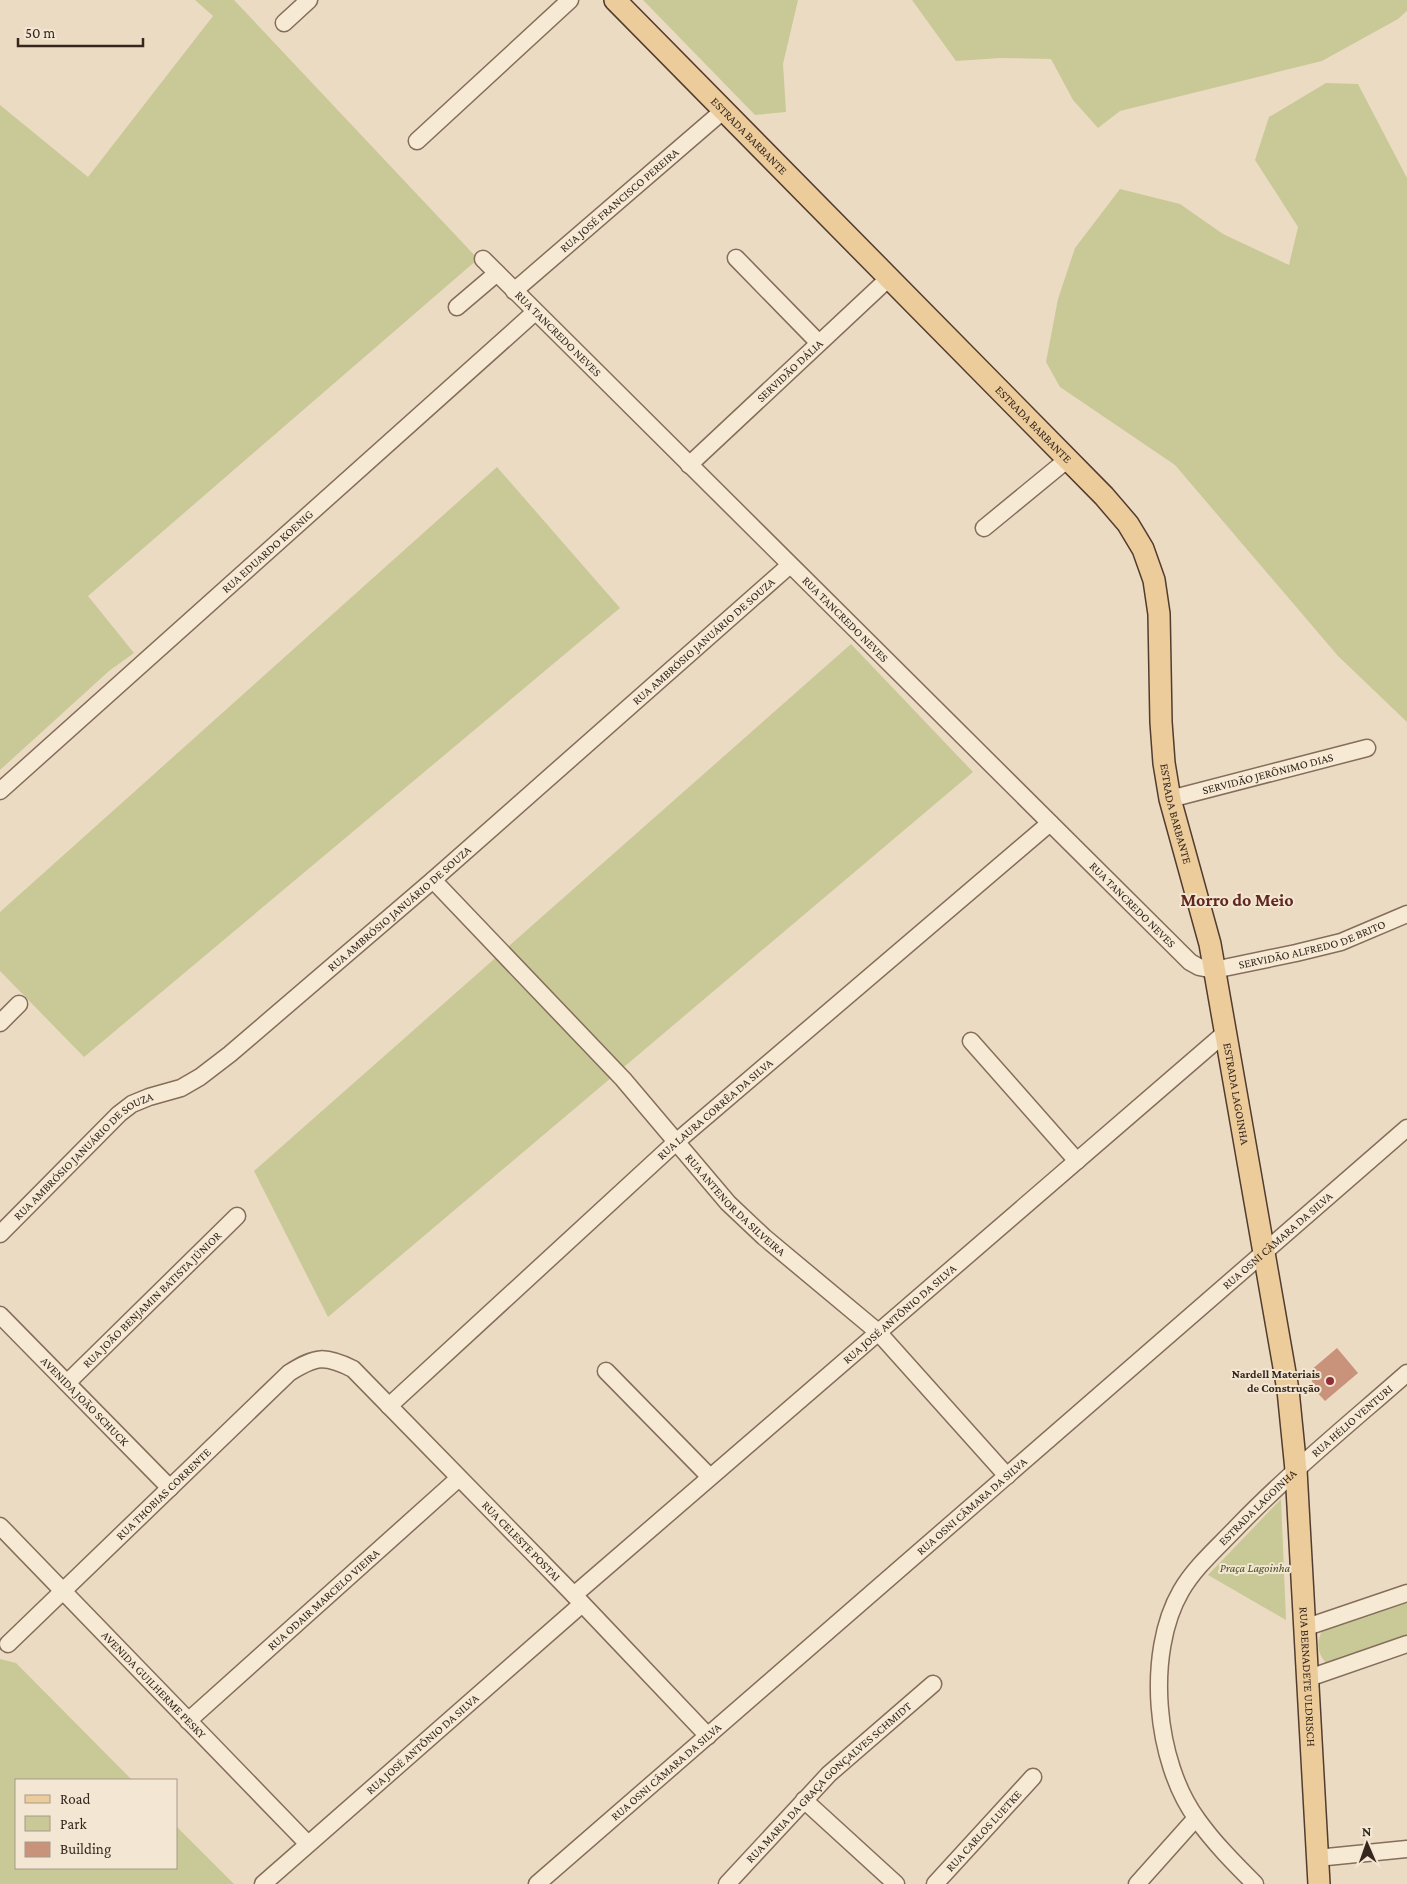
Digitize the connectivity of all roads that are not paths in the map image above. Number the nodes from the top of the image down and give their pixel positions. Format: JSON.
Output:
{"nodes":[{"id":1,"x":309,"y":0,"type":"edge"},
{"id":2,"x":570,"y":0,"type":"edge"},
{"id":3,"x":615,"y":0,"type":"edge"},
{"id":4,"x":284,"y":23,"type":"dead end"},
{"id":5,"x":724,"y":110,"type":"junction"},
{"id":6,"x":417,"y":141,"type":"dead end"},
{"id":7,"x":736,"y":258,"type":"dead end"},
{"id":8,"x":483,"y":259,"type":"dead end"},
{"id":9,"x":497,"y":273,"type":"junction"},
{"id":10,"x":889,"y":278,"type":"junction"},
{"id":11,"x":514,"y":291,"type":"junction"},
{"id":12,"x":457,"y":307,"type":"dead end"},
{"id":13,"x":535,"y":312,"type":"junction"},
{"id":14,"x":819,"y":343,"type":"junction"},
{"id":15,"x":1068,"y":459,"type":"junction"},
{"id":16,"x":689,"y":465,"type":"junction"},
{"id":17,"x":984,"y":528,"type":"dead end"},
{"id":18,"x":790,"y":565,"type":"junction"},
{"id":19,"x":1367,"y":748,"type":"dead end"},
{"id":20,"x":0,"y":791,"type":"edge"},
{"id":21,"x":1170,"y":799,"type":"junction"},
{"id":22,"x":1050,"y":823,"type":"junction"},
{"id":23,"x":433,"y":880,"type":"junction"},
{"id":24,"x":1407,"y":914,"type":"edge"},
{"id":25,"x":1214,"y":970,"type":"junction"},
{"id":26,"x":19,"y":1004,"type":"dead end"},
{"id":27,"x":0,"y":1023,"type":"edge"},
{"id":28,"x":1225,"y":1033,"type":"junction"},
{"id":29,"x":971,"y":1041,"type":"dead end"},
{"id":30,"x":1407,"y":1128,"type":"edge"},
{"id":31,"x":676,"y":1142,"type":"junction"},
{"id":32,"x":1077,"y":1160,"type":"junction"},
{"id":33,"x":237,"y":1216,"type":"dead end"},
{"id":34,"x":0,"y":1234,"type":"edge"},
{"id":35,"x":1263,"y":1253,"type":"junction"},
{"id":36,"x":0,"y":1315,"type":"edge"},
{"id":37,"x":878,"y":1332,"type":"junction"},
{"id":38,"x":327,"y":1358,"type":"joint"},
{"id":39,"x":606,"y":1371,"type":"dead end"},
{"id":40,"x":1407,"y":1373,"type":"edge"},
{"id":41,"x":67,"y":1383,"type":"junction"},
{"id":42,"x":389,"y":1406,"type":"junction"},
{"id":43,"x":1296,"y":1470,"type":"junction"},
{"id":44,"x":1007,"y":1476,"type":"junction"},
{"id":45,"x":710,"y":1477,"type":"junction"},
{"id":46,"x":459,"y":1478,"type":"junction"},
{"id":47,"x":170,"y":1488,"type":"junction"},
{"id":48,"x":0,"y":1526,"type":"edge"},
{"id":49,"x":63,"y":1591,"type":"junction"},
{"id":50,"x":1407,"y":1593,"type":"edge"},
{"id":51,"x":578,"y":1599,"type":"junction"},
{"id":52,"x":1304,"y":1628,"type":"junction"},
{"id":53,"x":8,"y":1644,"type":"dead end"},
{"id":54,"x":1407,"y":1644,"type":"edge"},
{"id":55,"x":1306,"y":1679,"type":"junction"},
{"id":56,"x":933,"y":1684,"type":"dead end"},
{"id":57,"x":188,"y":1721,"type":"junction"},
{"id":58,"x":708,"y":1736,"type":"junction"},
{"id":59,"x":1033,"y":1778,"type":"dead end"},
{"id":60,"x":804,"y":1800,"type":"junction"},
{"id":61,"x":1196,"y":1818,"type":"junction"},
{"id":62,"x":308,"y":1844,"type":"junction"},
{"id":63,"x":1407,"y":1849,"type":"edge"},
{"id":64,"x":1317,"y":1858,"type":"junction"},
{"id":65,"x":263,"y":1884,"type":"edge"},
{"id":66,"x":537,"y":1884,"type":"edge"},
{"id":67,"x":728,"y":1884,"type":"edge"},
{"id":68,"x":896,"y":1884,"type":"edge"},
{"id":69,"x":935,"y":1884,"type":"edge"},
{"id":70,"x":1136,"y":1884,"type":"edge"},
{"id":71,"x":1256,"y":1884,"type":"edge"},
{"id":72,"x":1319,"y":1884,"type":"edge"}],
"edges":[{"from":1,"to":4,"type":"street"},
{"from":2,"to":6,"type":"street"},
{"from":3,"to":5,"type":"main road","name":"ESTRADA BARBANTE"},
{"from":5,"to":10,"type":"main road","name":"ESTRADA BARBANTE"},
{"from":5,"to":11,"type":"street","name":"RUA JOSÉ FRANCISCO PEREIRA"},
{"from":7,"to":14,"type":"street"},
{"from":8,"to":9,"type":"street","name":"RUA TANCREDO NEVES"},
{"from":9,"to":11,"type":"street","name":"RUA TANCREDO NEVES"},
{"from":9,"to":12,"type":"street"},
{"from":10,"to":14,"type":"street","name":"SERVIDÃO DÁLIA"},
{"from":10,"to":15,"type":"main road","name":"ESTRADA BARBANTE"},
{"from":11,"to":13,"type":"street","name":"RUA TANCREDO NEVES"},
{"from":13,"to":16,"type":"street","name":"RUA TANCREDO NEVES"},
{"from":13,"to":20,"type":"street","name":"RUA EDUARDO KOENIG"},
{"from":14,"to":16,"type":"street","name":"SERVIDÃO DÁLIA"},
{"from":15,"to":17,"type":"street"},
{"from":15,"to":21,"type":"main road","name":"ESTRADA BARBANTE"},
{"from":16,"to":18,"type":"street","name":"RUA TANCREDO NEVES"},
{"from":18,"to":22,"type":"street","name":"RUA TANCREDO NEVES"},
{"from":18,"to":23,"type":"street","name":"RUA AMBRÓSIO JANUÁRIO DE SOUZA"},
{"from":19,"to":21,"type":"street","name":"SERVIDÃO JERÔNIMO DIAS"},
{"from":21,"to":25,"type":"main road","name":"ESTRADA BARBANTE"},
{"from":22,"to":25,"type":"street","name":"RUA TANCREDO NEVES"},
{"from":22,"to":31,"type":"street","name":"RUA LAURA CORRÊA DA SILVA"},
{"from":23,"to":31,"type":"street","name":"RUA ANTENOR DA SILVEIRA"},
{"from":23,"to":34,"type":"street","name":"RUA AMBRÓSIO JANUÁRIO DE SOUZA"},
{"from":24,"to":25,"type":"street","name":"SERVIDÃO ALFREDO DE BRITO"},
{"from":25,"to":28,"type":"main road","name":"ESTRADA LAGOINHA"},
{"from":26,"to":27,"type":"street"},
{"from":28,"to":32,"type":"street","name":"RUA JOSÉ ANTÔNIO DA SILVA"},
{"from":28,"to":35,"type":"main road","name":"ESTRADA LAGOINHA"},
{"from":29,"to":32,"type":"street"},
{"from":30,"to":35,"type":"street","name":"RUA OSNI CÂMARA DA SILVA"},
{"from":31,"to":37,"type":"street","name":"RUA ANTENOR DA SILVEIRA"},
{"from":31,"to":42,"type":"street","name":"RUA LAURA CORRÊA DA SILVA"},
{"from":32,"to":37,"type":"street","name":"RUA JOSÉ ANTÔNIO DA SILVA"},
{"from":33,"to":41,"type":"street","name":"RUA JOÃO BENJAMIN BATISTA JÚNIOR"},
{"from":35,"to":43,"type":"main road","name":"ESTRADA LAGOINHA"},
{"from":35,"to":44,"type":"street","name":"RUA OSNI CÂMARA DA SILVA"},
{"from":36,"to":41,"type":"street","name":"AVENIDA JOÃO SCHUCK"},
{"from":37,"to":44,"type":"street","name":"RUA ANTENOR DA SILVEIRA"},
{"from":37,"to":45,"type":"street","name":"RUA JOSÉ ANTÔNIO DA SILVA"},
{"from":38,"to":42,"type":"street","name":"RUA CELESTE POSTAI"},
{"from":38,"to":47,"type":"street","name":"RUA THOBIAS CORRENTE"},
{"from":39,"to":45,"type":"street"},
{"from":40,"to":43,"type":"street","name":"RUA HÉLIO VENTURI"},
{"from":41,"to":47,"type":"street","name":"AVENIDA JOÃO SCHUCK"},
{"from":42,"to":46,"type":"street","name":"RUA CELESTE POSTAI"},
{"from":43,"to":52,"type":"main road","name":"RUA BERNADETE ULDRISCH"},
{"from":43,"to":61,"type":"street","name":"ESTRADA LAGOINHA"},
{"from":44,"to":58,"type":"street","name":"RUA OSNI CÂMARA DA SILVA"},
{"from":45,"to":51,"type":"street","name":"RUA JOSÉ ANTÔNIO DA SILVA"},
{"from":46,"to":51,"type":"street","name":"RUA CELESTE POSTAI"},
{"from":46,"to":57,"type":"street","name":"RUA ODAIR MARCELO VIEIRA"},
{"from":47,"to":49,"type":"street","name":"RUA THOBIAS CORRENTE"},
{"from":48,"to":49,"type":"street","name":"AVENIDA GUILHERME PESKY"},
{"from":49,"to":53,"type":"street","name":"RUA THOBIAS CORRENTE"},
{"from":49,"to":57,"type":"street","name":"AVENIDA GUILHERME PESKY"},
{"from":50,"to":52,"type":"street"},
{"from":51,"to":58,"type":"street","name":"RUA CELESTE POSTAI"},
{"from":51,"to":62,"type":"street","name":"RUA JOSÉ ANTÔNIO DA SILVA"},
{"from":52,"to":55,"type":"main road","name":"RUA BERNADETE ULDRISCH"},
{"from":54,"to":55,"type":"street"},
{"from":55,"to":64,"type":"main road","name":"RUA BERNADETE ULDRISCH"},
{"from":56,"to":60,"type":"street","name":"RUA MARIA DA GRAÇA GONÇALVES SCHMIDT"},
{"from":57,"to":62,"type":"street","name":"AVENIDA GUILHERME PESKY"},
{"from":58,"to":66,"type":"street","name":"RUA OSNI CÂMARA DA SILVA"},
{"from":59,"to":69,"type":"street","name":"RUA CARLOS LUETKE"},
{"from":60,"to":67,"type":"street","name":"RUA MARIA DA GRAÇA GONÇALVES SCHMIDT"},
{"from":60,"to":68,"type":"street"},
{"from":61,"to":70,"type":"street"},
{"from":61,"to":71,"type":"street","name":"ESTRADA LAGOINHA"},
{"from":62,"to":65,"type":"street","name":"RUA JOSÉ ANTÔNIO DA SILVA"},
{"from":63,"to":64,"type":"street"},
{"from":64,"to":72,"type":"main road","name":"RUA BERNADETE ULDRISCH"}]}
